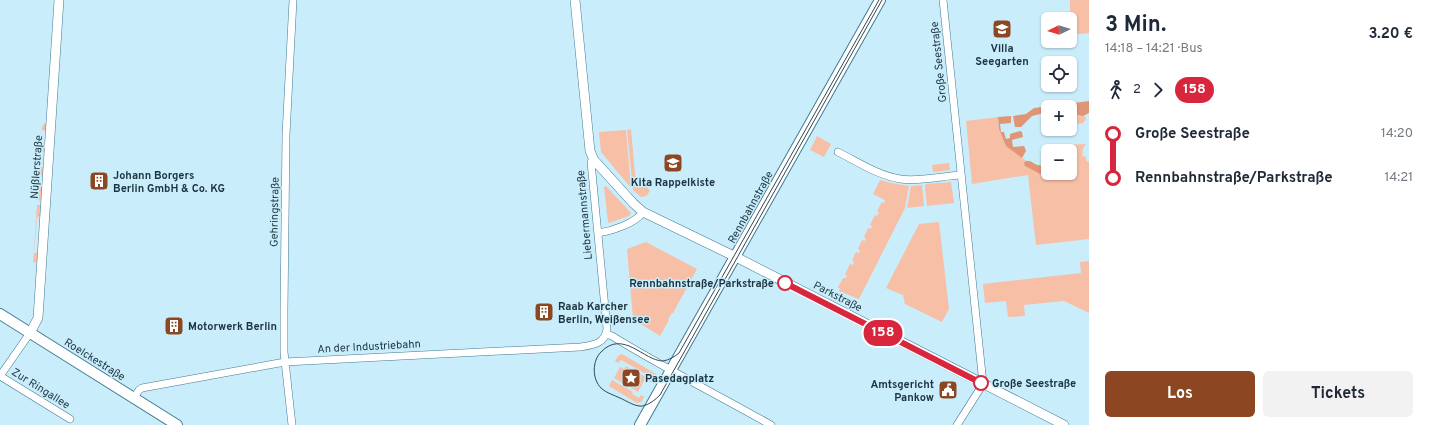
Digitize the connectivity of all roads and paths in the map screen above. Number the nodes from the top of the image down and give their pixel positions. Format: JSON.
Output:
{"nodes":[{"id":1,"x":59,"y":0,"type":"edge"},
{"id":2,"x":293,"y":0,"type":"edge"},
{"id":3,"x":575,"y":0,"type":"edge"},
{"id":4,"x":880,"y":0,"type":"edge"},
{"id":5,"x":943,"y":0,"type":"edge"},
{"id":6,"x":838,"y":152,"type":"dead end"},
{"id":7,"x":594,"y":160,"type":"junction"},
{"id":8,"x":961,"y":175,"type":"junction"},
{"id":9,"x":643,"y":212,"type":"junction"},
{"id":10,"x":598,"y":233,"type":"junction"},
{"id":11,"x":736,"y":257,"type":"junction"},
{"id":12,"x":0,"y":314,"type":"edge"},
{"id":13,"x":30,"y":333,"type":"junction"},
{"id":14,"x":606,"y":334,"type":"junction"},
{"id":15,"x":285,"y":362,"type":"junction"},
{"id":16,"x":671,"y":371,"type":"junction"},
{"id":17,"x":0,"y":376,"type":"edge"},
{"id":18,"x":983,"y":384,"type":"junction"},
{"id":19,"x":134,"y":398,"type":"junction"},
{"id":20,"x":70,"y":419,"type":"dead end"},
{"id":21,"x":177,"y":425,"type":"edge"},
{"id":22,"x":292,"y":425,"type":"edge"},
{"id":23,"x":640,"y":425,"type":"edge"},
{"id":24,"x":771,"y":425,"type":"edge"},
{"id":25,"x":958,"y":425,"type":"edge"},
{"id":26,"x":1064,"y":425,"type":"edge"}],
"edges":[{"from":1,"to":13,"type":"street","name":"Nüßlerstraße"},
{"from":2,"to":15,"type":"street","name":"Gehringstraße"},
{"from":3,"to":7,"type":"street","name":"Liebermannstraße"},
{"from":4,"to":11,"type":"main road","name":"Rennbahnstraße"},
{"from":5,"to":8,"type":"street","name":"Große Seestraße"},
{"from":6,"to":8,"type":"street"},
{"from":7,"to":9,"type":"street","name":"Parkstraße"},
{"from":7,"to":10,"type":"street","name":"Liebermannstraße"},
{"from":8,"to":18,"type":"street","name":"Große Seestraße"},
{"from":9,"to":10,"type":"street"},
{"from":9,"to":11,"type":"street","name":"Parkstraße"},
{"from":10,"to":14,"type":"street","name":"Liebermannstraße"},
{"from":11,"to":16,"type":"main road","name":"Rennbahnstraße"},
{"from":11,"to":18,"type":"street","name":"Parkstraße"},
{"from":12,"to":13,"type":"main road","name":"Roelckestraße"},
{"from":13,"to":17,"type":"street","name":"Zur Ringallee"},
{"from":13,"to":19,"type":"main road","name":"Roelckestraße"},
{"from":14,"to":15,"type":"street","name":"An der Industriebahn"},
{"from":14,"to":16,"type":"street"},
{"from":15,"to":19,"type":"street","name":"An der Industriebahn"},
{"from":15,"to":22,"type":"street","name":"Gehringstraße"},
{"from":16,"to":23,"type":"main road","name":"Rennbahnstraße"},
{"from":16,"to":24,"type":"street"},
{"from":17,"to":20,"type":"street","name":"Zur Ringallee"},
{"from":18,"to":25,"type":"street"},
{"from":18,"to":26,"type":"street","name":"Parkstraße"},
{"from":19,"to":21,"type":"main road","name":"Roelckestraße"}]}
